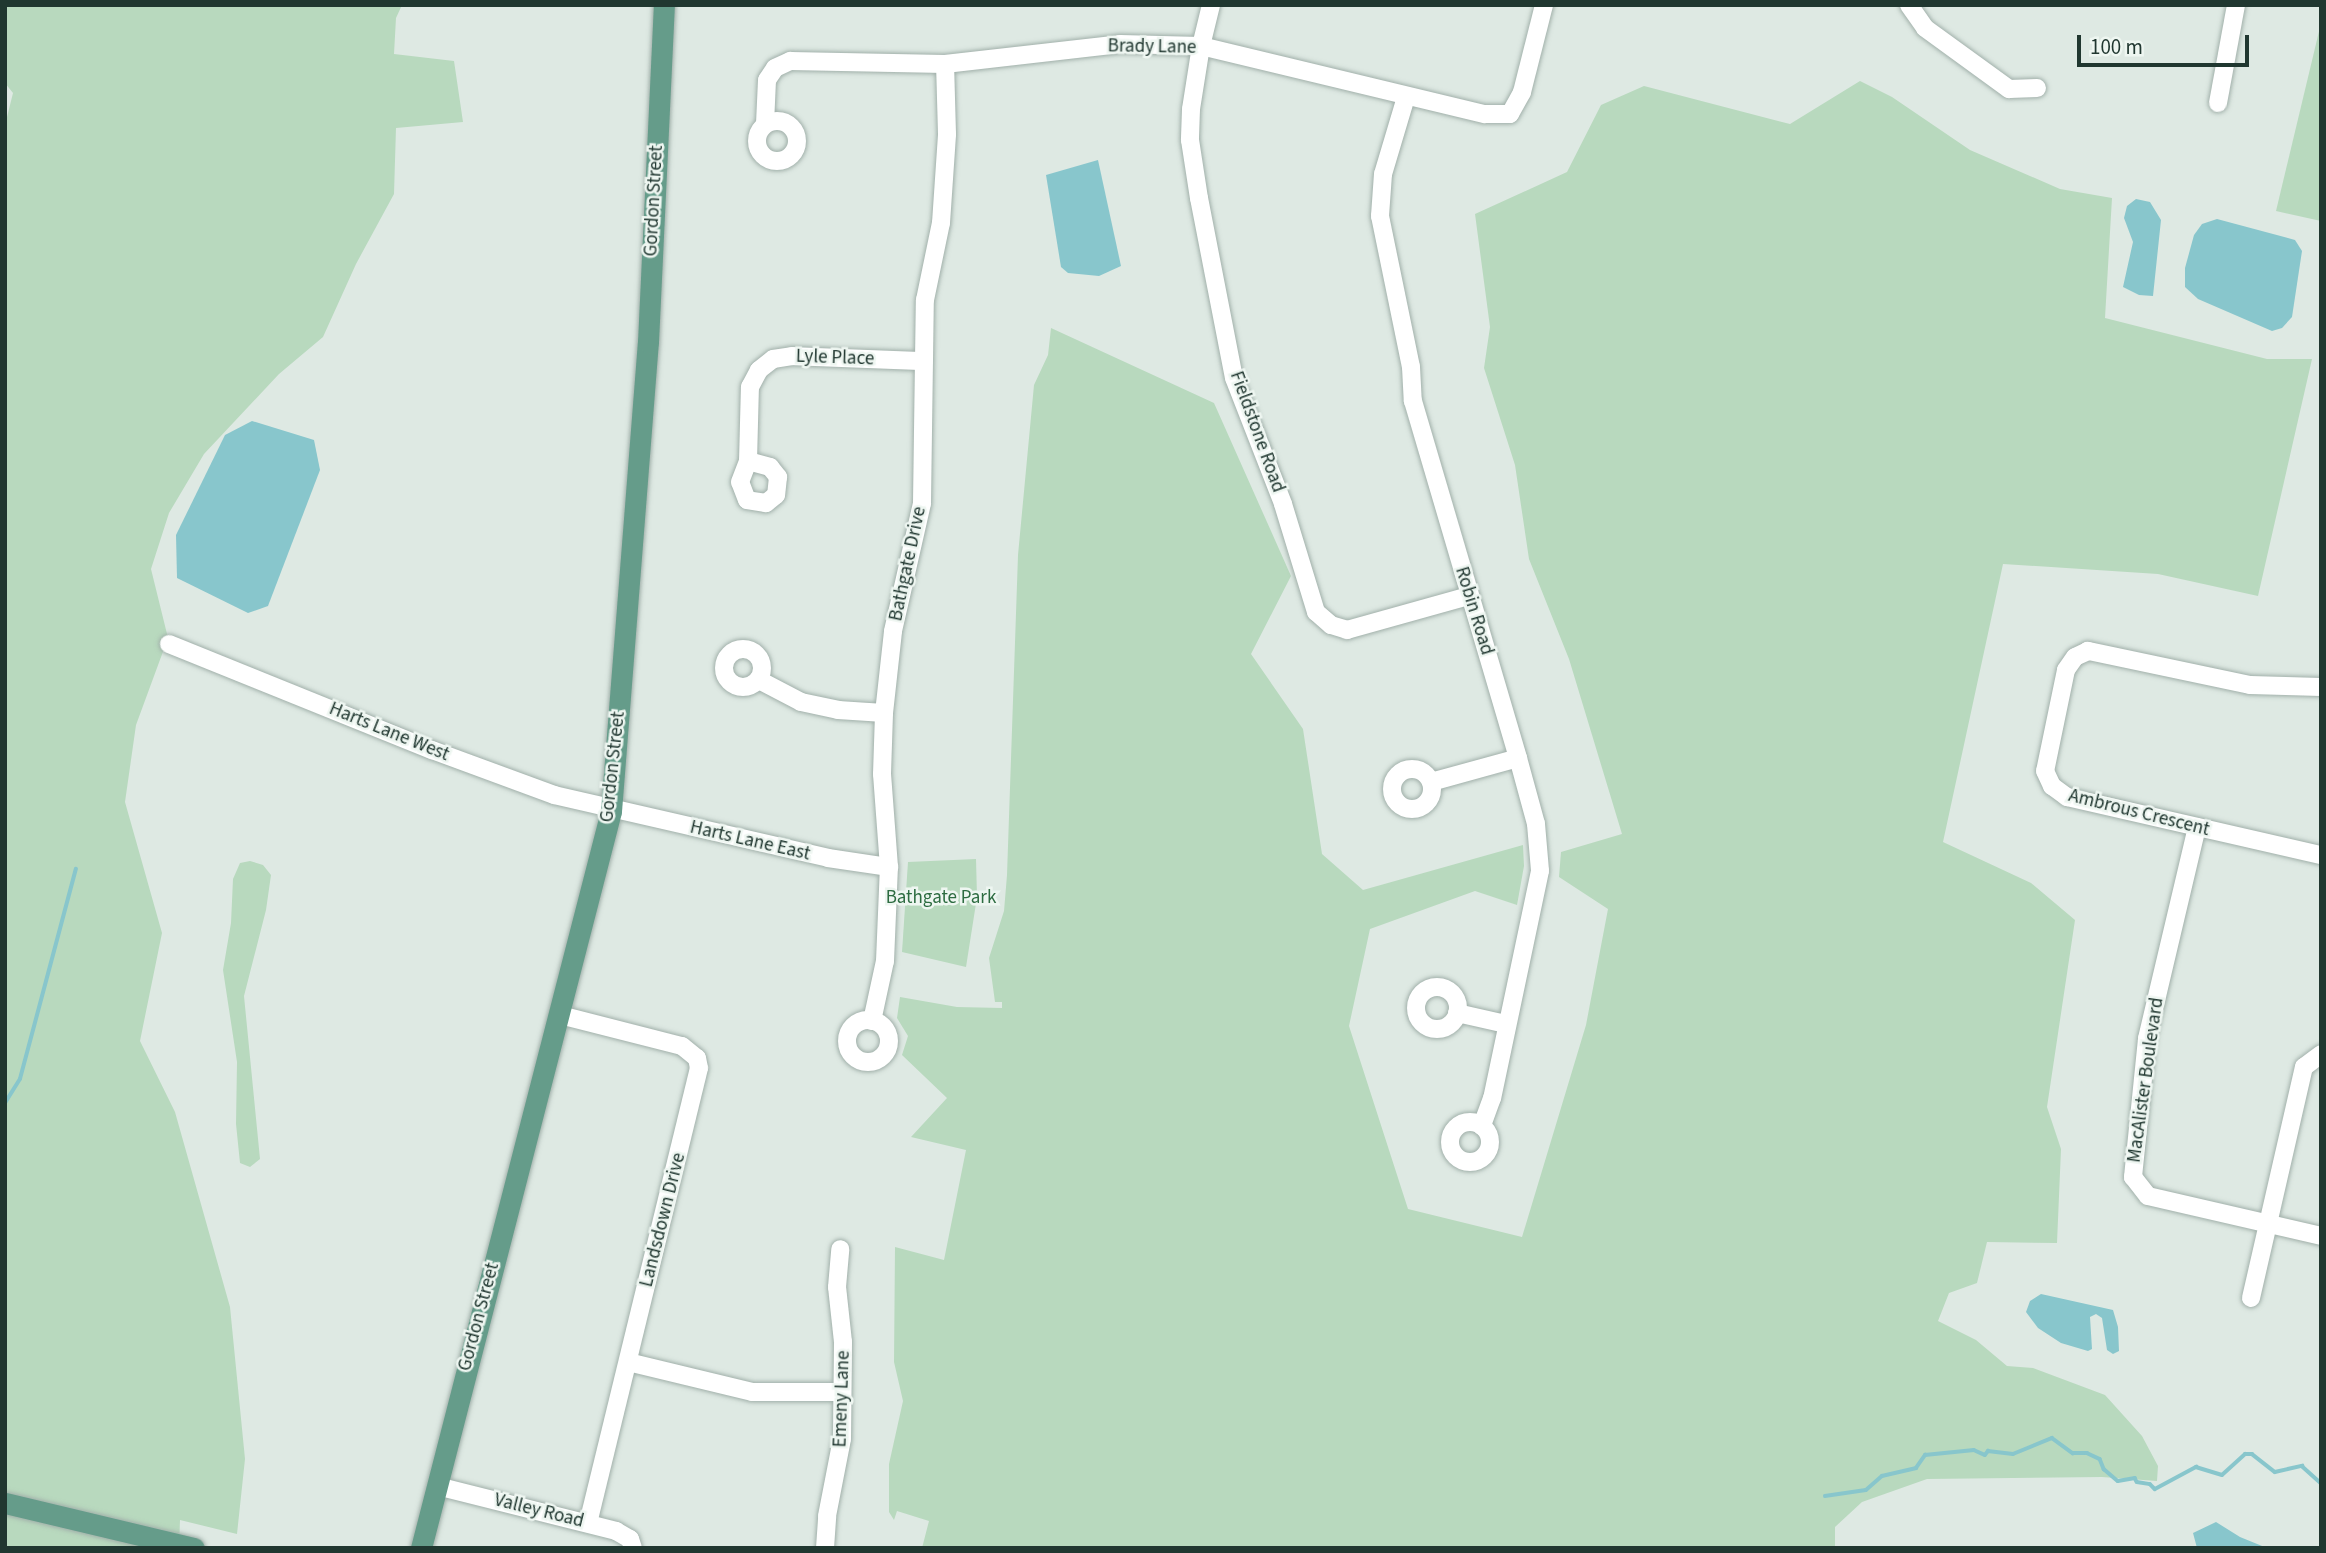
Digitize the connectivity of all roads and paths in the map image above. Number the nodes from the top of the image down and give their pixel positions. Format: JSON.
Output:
{"nodes":[{"id":1,"x":664,"y":5,"type":"edge"},
{"id":2,"x":1211,"y":5,"type":"edge"},
{"id":3,"x":1544,"y":5,"type":"edge"},
{"id":4,"x":1909,"y":5,"type":"edge"},
{"id":5,"x":2236,"y":5,"type":"edge"},
{"id":6,"x":1201,"y":46,"type":"junction"},
{"id":7,"x":945,"y":64,"type":"junction"},
{"id":8,"x":2037,"y":88,"type":"dead end"},
{"id":9,"x":1406,"y":97,"type":"junction"},
{"id":10,"x":2218,"y":103,"type":"dead end"},
{"id":11,"x":765,"y":124,"type":"dead end"},
{"id":12,"x":924,"y":361,"type":"junction"},
{"id":13,"x":748,"y":461,"type":"dead end"},
{"id":14,"x":1469,"y":596,"type":"junction"},
{"id":15,"x":170,"y":644,"type":"dead end"},
{"id":16,"x":759,"y":680,"type":"dead end"},
{"id":17,"x":2321,"y":687,"type":"edge"},
{"id":18,"x":884,"y":713,"type":"junction"},
{"id":19,"x":1518,"y":758,"type":"junction"},
{"id":20,"x":1431,"y":782,"type":"dead end"},
{"id":21,"x":611,"y":811,"type":"junction"},
{"id":22,"x":2197,"y":827,"type":"junction"},
{"id":23,"x":2321,"y":855,"type":"edge"},
{"id":24,"x":889,"y":867,"type":"junction"},
{"id":25,"x":1457,"y":1013,"type":"dead end"},
{"id":26,"x":559,"y":1015,"type":"junction"},
{"id":27,"x":872,"y":1021,"type":"dead end"},
{"id":28,"x":1506,"y":1024,"type":"junction"},
{"id":29,"x":2321,"y":1054,"type":"edge"},
{"id":30,"x":1482,"y":1126,"type":"dead end"},
{"id":31,"x":2268,"y":1223,"type":"junction"},
{"id":32,"x":2321,"y":1236,"type":"edge"},
{"id":33,"x":840,"y":1249,"type":"dead end"},
{"id":34,"x":2251,"y":1298,"type":"dead end"},
{"id":35,"x":628,"y":1362,"type":"junction"},
{"id":36,"x":842,"y":1392,"type":"junction"},
{"id":37,"x":437,"y":1486,"type":"junction"},
{"id":38,"x":5,"y":1503,"type":"edge"},
{"id":39,"x":587,"y":1523,"type":"junction"},
{"id":40,"x":194,"y":1548,"type":"edge"},
{"id":41,"x":421,"y":1548,"type":"edge"},
{"id":42,"x":633,"y":1548,"type":"edge"},
{"id":43,"x":825,"y":1548,"type":"edge"}],
"edges":[{"from":1,"to":21,"type":"main road","name":"Gordon Street"},
{"from":2,"to":6,"type":"street","name":"Fieldstone Road"},
{"from":3,"to":9,"type":"street","name":"Brady Lane"},
{"from":4,"to":8,"type":"street"},
{"from":5,"to":10,"type":"street"},
{"from":6,"to":7,"type":"street","name":"Brady Lane"},
{"from":6,"to":9,"type":"street","name":"Brady Lane"},
{"from":6,"to":14,"type":"street","name":"Fieldstone Road"},
{"from":7,"to":11,"type":"street","name":"Brady Lane"},
{"from":7,"to":12,"type":"street","name":"Bathgate Drive"},
{"from":9,"to":14,"type":"street","name":"Robin Road"},
{"from":12,"to":13,"type":"street","name":"Lyle Place"},
{"from":12,"to":18,"type":"street","name":"Bathgate Drive"},
{"from":14,"to":19,"type":"street","name":"Robin Road"},
{"from":15,"to":21,"type":"street","name":"Harts Lane West"},
{"from":16,"to":18,"type":"street"},
{"from":17,"to":22,"type":"street","name":"Ambrous Crescent"},
{"from":18,"to":24,"type":"street","name":"Bathgate Drive"},
{"from":19,"to":20,"type":"street"},
{"from":19,"to":28,"type":"street","name":"Robin Road"},
{"from":21,"to":24,"type":"street","name":"Harts Lane East"},
{"from":21,"to":26,"type":"main road","name":"Gordon Street"},
{"from":22,"to":23,"type":"street","name":"Ambrous Crescent"},
{"from":22,"to":31,"type":"street","name":"MacAlister Boulevard"},
{"from":24,"to":27,"type":"street","name":"Bathgate Drive"},
{"from":25,"to":28,"type":"street"},
{"from":26,"to":35,"type":"street","name":"Landsdown Drive"},
{"from":26,"to":37,"type":"main road","name":"Gordon Street"},
{"from":28,"to":30,"type":"street","name":"Robin Road"},
{"from":29,"to":31,"type":"street"},
{"from":31,"to":32,"type":"street","name":"MacAlister Boulevard"},
{"from":31,"to":34,"type":"street"},
{"from":33,"to":36,"type":"street","name":"Emeny Lane"},
{"from":35,"to":36,"type":"street"},
{"from":35,"to":39,"type":"street","name":"Landsdown Drive"},
{"from":36,"to":43,"type":"street","name":"Emeny Lane"},
{"from":37,"to":39,"type":"street","name":"Valley Road"},
{"from":37,"to":41,"type":"main road","name":"Gordon Street"},
{"from":38,"to":40,"type":"main road"},
{"from":39,"to":42,"type":"street","name":"Valley Road"}]}
